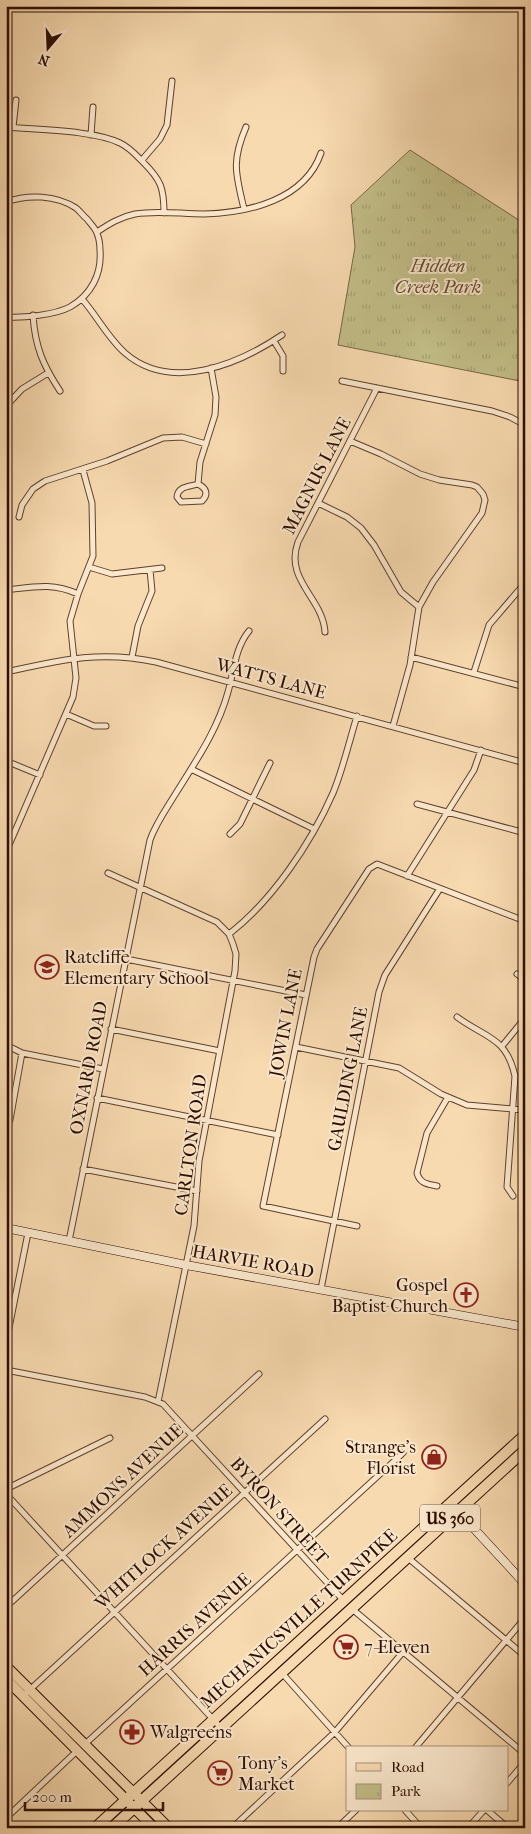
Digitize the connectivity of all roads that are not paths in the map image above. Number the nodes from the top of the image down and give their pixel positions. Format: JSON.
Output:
{"nodes":[{"id":1,"x":172,"y":82,"type":"dead end"},
{"id":2,"x":16,"y":100,"type":"dead end"},
{"id":3,"x":93,"y":107,"type":"dead end"},
{"id":4,"x":6,"y":127,"type":"edge"},
{"id":5,"x":13,"y":127,"type":"junction"},
{"id":6,"x":246,"y":128,"type":"dead end"},
{"id":7,"x":90,"y":135,"type":"junction"},
{"id":8,"x":321,"y":153,"type":"dead end"},
{"id":9,"x":142,"y":160,"type":"junction"},
{"id":10,"x":6,"y":202,"type":"edge"},
{"id":11,"x":244,"y":209,"type":"junction"},
{"id":12,"x":164,"y":213,"type":"junction"},
{"id":13,"x":97,"y":232,"type":"junction"},
{"id":14,"x":82,"y":299,"type":"junction"},
{"id":15,"x":33,"y":315,"type":"junction"},
{"id":16,"x":6,"y":318,"type":"edge"},
{"id":17,"x":282,"y":335,"type":"dead end"},
{"id":18,"x":274,"y":341,"type":"junction"},
{"id":19,"x":211,"y":368,"type":"junction"},
{"id":20,"x":283,"y":371,"type":"dead end"},
{"id":21,"x":48,"y":372,"type":"junction"},
{"id":22,"x":342,"y":381,"type":"dead end"},
{"id":23,"x":377,"y":388,"type":"junction"},
{"id":24,"x":60,"y":391,"type":"dead end"},
{"id":25,"x":6,"y":406,"type":"edge"},
{"id":26,"x":525,"y":425,"type":"edge"},
{"id":27,"x":350,"y":441,"type":"junction"},
{"id":28,"x":206,"y":444,"type":"junction"},
{"id":29,"x":83,"y":470,"type":"junction"},
{"id":30,"x":198,"y":484,"type":"junction"},
{"id":31,"x":318,"y":503,"type":"junction"},
{"id":32,"x":19,"y":517,"type":"dead end"},
{"id":33,"x":89,"y":567,"type":"junction"},
{"id":34,"x":162,"y":568,"type":"dead end"},
{"id":35,"x":150,"y":570,"type":"junction"},
{"id":36,"x":525,"y":583,"type":"edge"},
{"id":37,"x":6,"y":590,"type":"edge"},
{"id":38,"x":78,"y":594,"type":"junction"},
{"id":39,"x":419,"y":607,"type":"junction"},
{"id":40,"x":249,"y":631,"type":"dead end"},
{"id":41,"x":325,"y":632,"type":"dead end"},
{"id":42,"x":132,"y":657,"type":"junction"},
{"id":43,"x":411,"y":657,"type":"junction"},
{"id":44,"x":74,"y":658,"type":"junction"},
{"id":45,"x":6,"y":672,"type":"edge"},
{"id":46,"x":474,"y":672,"type":"junction"},
{"id":47,"x":230,"y":682,"type":"junction"},
{"id":48,"x":525,"y":687,"type":"edge"},
{"id":49,"x":66,"y":714,"type":"junction"},
{"id":50,"x":357,"y":716,"type":"junction"},
{"id":51,"x":106,"y":726,"type":"dead end"},
{"id":52,"x":393,"y":726,"type":"junction"},
{"id":53,"x":481,"y":750,"type":"junction"},
{"id":54,"x":6,"y":761,"type":"edge"},
{"id":55,"x":270,"y":763,"type":"dead end"},
{"id":56,"x":525,"y":763,"type":"edge"},
{"id":57,"x":191,"y":769,"type":"junction"},
{"id":58,"x":40,"y":775,"type":"junction"},
{"id":59,"x":253,"y":799,"type":"junction"},
{"id":60,"x":417,"y":804,"type":"dead end"},
{"id":61,"x":448,"y":813,"type":"junction"},
{"id":62,"x":314,"y":829,"type":"junction"},
{"id":63,"x":525,"y":833,"type":"edge"},
{"id":64,"x":6,"y":834,"type":"edge"},
{"id":65,"x":230,"y":834,"type":"dead end"},
{"id":66,"x":13,"y":837,"type":"junction"},
{"id":67,"x":6,"y":852,"type":"edge"},
{"id":68,"x":108,"y":873,"type":"dead end"},
{"id":69,"x":407,"y":876,"type":"junction"},
{"id":70,"x":140,"y":887,"type":"junction"},
{"id":71,"x":440,"y":890,"type":"junction"},
{"id":72,"x":525,"y":921,"type":"edge"},
{"id":73,"x":228,"y":934,"type":"junction"},
{"id":74,"x":126,"y":959,"type":"junction"},
{"id":75,"x":518,"y":974,"type":"dead end"},
{"id":76,"x":525,"y":980,"type":"edge"},
{"id":77,"x":234,"y":981,"type":"junction"},
{"id":78,"x":306,"y":995,"type":"junction"},
{"id":79,"x":457,"y":1017,"type":"dead end"},
{"id":80,"x":525,"y":1018,"type":"edge"},
{"id":81,"x":111,"y":1029,"type":"junction"},
{"id":82,"x":6,"y":1045,"type":"edge"},
{"id":83,"x":503,"y":1045,"type":"junction"},
{"id":84,"x":296,"y":1047,"type":"junction"},
{"id":85,"x":220,"y":1051,"type":"junction"},
{"id":86,"x":22,"y":1053,"type":"junction"},
{"id":87,"x":366,"y":1061,"type":"junction"},
{"id":88,"x":103,"y":1069,"type":"junction"},
{"id":89,"x":448,"y":1097,"type":"junction"},
{"id":90,"x":97,"y":1098,"type":"junction"},
{"id":91,"x":512,"y":1109,"type":"junction"},
{"id":92,"x":525,"y":1110,"type":"edge"},
{"id":93,"x":206,"y":1120,"type":"junction"},
{"id":94,"x":6,"y":1129,"type":"edge"},
{"id":95,"x":278,"y":1135,"type":"junction"},
{"id":96,"x":83,"y":1168,"type":"junction"},
{"id":97,"x":437,"y":1186,"type":"dead end"},
{"id":98,"x":197,"y":1191,"type":"junction"},
{"id":99,"x":512,"y":1196,"type":"dead end"},
{"id":100,"x":334,"y":1221,"type":"junction"},
{"id":101,"x":357,"y":1226,"type":"dead end"},
{"id":102,"x":6,"y":1228,"type":"edge"},
{"id":103,"x":28,"y":1233,"type":"junction"},
{"id":104,"x":69,"y":1241,"type":"junction"},
{"id":105,"x":186,"y":1264,"type":"junction"},
{"id":106,"x":320,"y":1289,"type":"junction"},
{"id":107,"x":525,"y":1327,"type":"edge"},
{"id":108,"x":6,"y":1343,"type":"edge"},
{"id":109,"x":6,"y":1370,"type":"edge"},
{"id":110,"x":259,"y":1374,"type":"dead end"},
{"id":111,"x":158,"y":1402,"type":"junction"},
{"id":112,"x":325,"y":1419,"type":"dead end"},
{"id":113,"x":525,"y":1435,"type":"edge"},
{"id":114,"x":192,"y":1436,"type":"junction"},
{"id":115,"x":110,"y":1438,"type":"dead end"},
{"id":116,"x":525,"y":1450,"type":"edge"},
{"id":117,"x":403,"y":1453,"type":"dead end"},
{"id":118,"x":6,"y":1489,"type":"edge"},
{"id":119,"x":244,"y":1493,"type":"junction"},
{"id":120,"x":6,"y":1494,"type":"edge"},
{"id":121,"x":451,"y":1502,"type":"junction"},
{"id":122,"x":457,"y":1512,"type":"junction"},
{"id":123,"x":297,"y":1550,"type":"junction"},
{"id":124,"x":399,"y":1550,"type":"junction"},
{"id":125,"x":62,"y":1556,"type":"junction"},
{"id":126,"x":407,"y":1557,"type":"junction"},
{"id":127,"x":525,"y":1584,"type":"edge"},
{"id":128,"x":348,"y":1604,"type":"junction"},
{"id":129,"x":6,"y":1607,"type":"edge"},
{"id":130,"x":114,"y":1612,"type":"junction"},
{"id":131,"x":525,"y":1618,"type":"edge"},
{"id":132,"x":505,"y":1640,"type":"junction"},
{"id":133,"x":403,"y":1652,"type":"junction"},
{"id":134,"x":525,"y":1656,"type":"edge"},
{"id":135,"x":274,"y":1664,"type":"junction"},
{"id":136,"x":6,"y":1666,"type":"edge"},
{"id":137,"x":166,"y":1670,"type":"junction"},
{"id":138,"x":281,"y":1673,"type":"junction"},
{"id":139,"x":6,"y":1680,"type":"edge"},
{"id":140,"x":30,"y":1689,"type":"junction"},
{"id":141,"x":22,"y":1696,"type":"junction"},
{"id":142,"x":457,"y":1697,"type":"junction"},
{"id":143,"x":213,"y":1720,"type":"junction"},
{"id":144,"x":221,"y":1728,"type":"junction"},
{"id":145,"x":335,"y":1732,"type":"junction"},
{"id":146,"x":347,"y":1746,"type":"edge"},
{"id":147,"x":417,"y":1746,"type":"edge"},
{"id":148,"x":82,"y":1747,"type":"junction"},
{"id":149,"x":525,"y":1754,"type":"edge"},
{"id":150,"x":525,"y":1762,"type":"edge"},
{"id":151,"x":508,"y":1782,"type":"edge"},
{"id":152,"x":130,"y":1796,"type":"junction"},
{"id":153,"x":138,"y":1804,"type":"junction"},
{"id":154,"x":354,"y":1812,"type":"edge"},
{"id":155,"x":407,"y":1812,"type":"edge"},
{"id":156,"x":483,"y":1812,"type":"edge"},
{"id":157,"x":488,"y":1812,"type":"edge"},
{"id":158,"x":6,"y":1818,"type":"edge"},
{"id":159,"x":95,"y":1828,"type":"edge"},
{"id":160,"x":112,"y":1828,"type":"edge"},
{"id":161,"x":154,"y":1828,"type":"edge"},
{"id":162,"x":169,"y":1828,"type":"edge"},
{"id":163,"x":232,"y":1828,"type":"edge"},
{"id":164,"x":337,"y":1828,"type":"edge"},
{"id":165,"x":421,"y":1828,"type":"edge"},
{"id":166,"x":468,"y":1828,"type":"edge"},
{"id":167,"x":508,"y":1828,"type":"edge"}],
"edges":[{"from":1,"to":9,"type":"street"},
{"from":2,"to":5,"type":"street"},
{"from":3,"to":7,"type":"street"},
{"from":4,"to":5,"type":"street"},
{"from":5,"to":7,"type":"street"},
{"from":6,"to":11,"type":"street"},
{"from":7,"to":9,"type":"street"},
{"from":8,"to":11,"type":"street"},
{"from":9,"to":12,"type":"street"},
{"from":10,"to":13,"type":"street"},
{"from":11,"to":12,"type":"street"},
{"from":12,"to":13,"type":"street"},
{"from":13,"to":14,"type":"street"},
{"from":14,"to":15,"type":"street"},
{"from":14,"to":19,"type":"street"},
{"from":15,"to":16,"type":"street"},
{"from":15,"to":21,"type":"street"},
{"from":17,"to":18,"type":"street"},
{"from":18,"to":19,"type":"street"},
{"from":18,"to":20,"type":"street"},
{"from":19,"to":28,"type":"street"},
{"from":21,"to":24,"type":"street"},
{"from":21,"to":25,"type":"street"},
{"from":22,"to":23,"type":"street"},
{"from":23,"to":26,"type":"street"},
{"from":23,"to":27,"type":"street","name":"MAGNUS LANE"},
{"from":27,"to":31,"type":"street","name":"MAGNUS LANE"},
{"from":27,"to":39,"type":"street"},
{"from":28,"to":29,"type":"street"},
{"from":28,"to":30,"type":"street"},
{"from":29,"to":32,"type":"street"},
{"from":29,"to":33,"type":"street"},
{"from":30,"to":30,"type":"street"},
{"from":31,"to":39,"type":"street"},
{"from":31,"to":41,"type":"street","name":"MAGNUS LANE"},
{"from":33,"to":35,"type":"street"},
{"from":33,"to":38,"type":"street"},
{"from":34,"to":35,"type":"street"},
{"from":35,"to":42,"type":"street"},
{"from":36,"to":46,"type":"street"},
{"from":37,"to":38,"type":"street"},
{"from":38,"to":44,"type":"street"},
{"from":39,"to":43,"type":"street"},
{"from":40,"to":47,"type":"street","name":"OXNARD ROAD"},
{"from":42,"to":44,"type":"street","name":"WATTS LANE"},
{"from":42,"to":47,"type":"street","name":"WATTS LANE"},
{"from":43,"to":46,"type":"street"},
{"from":43,"to":52,"type":"street"},
{"from":44,"to":45,"type":"street","name":"WATTS LANE"},
{"from":44,"to":49,"type":"street"},
{"from":46,"to":48,"type":"street"},
{"from":47,"to":50,"type":"street","name":"WATTS LANE"},
{"from":47,"to":57,"type":"street","name":"OXNARD ROAD"},
{"from":49,"to":51,"type":"street"},
{"from":49,"to":58,"type":"street"},
{"from":50,"to":52,"type":"street","name":"WATTS LANE"},
{"from":50,"to":62,"type":"street"},
{"from":52,"to":53,"type":"street","name":"WATTS LANE"},
{"from":53,"to":56,"type":"street","name":"WATTS LANE"},
{"from":53,"to":61,"type":"street"},
{"from":54,"to":58,"type":"street"},
{"from":55,"to":59,"type":"street"},
{"from":57,"to":59,"type":"street"},
{"from":57,"to":70,"type":"street","name":"OXNARD ROAD"},
{"from":58,"to":66,"type":"street"},
{"from":59,"to":62,"type":"street"},
{"from":59,"to":65,"type":"street"},
{"from":60,"to":61,"type":"street"},
{"from":61,"to":63,"type":"street"},
{"from":61,"to":69,"type":"street"},
{"from":62,"to":73,"type":"street"},
{"from":64,"to":66,"type":"street"},
{"from":66,"to":67,"type":"street"},
{"from":68,"to":70,"type":"street"},
{"from":69,"to":71,"type":"street"},
{"from":69,"to":78,"type":"street","name":"JOWIN LANE"},
{"from":70,"to":73,"type":"street"},
{"from":70,"to":74,"type":"street","name":"OXNARD ROAD"},
{"from":71,"to":72,"type":"street"},
{"from":71,"to":87,"type":"street","name":"GAULDING LANE"},
{"from":73,"to":77,"type":"street","name":"CARLTON ROAD"},
{"from":74,"to":77,"type":"street"},
{"from":74,"to":81,"type":"street","name":"OXNARD ROAD"},
{"from":75,"to":76,"type":"street"},
{"from":77,"to":78,"type":"street"},
{"from":77,"to":85,"type":"street","name":"CARLTON ROAD"},
{"from":78,"to":84,"type":"street","name":"JOWIN LANE"},
{"from":79,"to":83,"type":"street"},
{"from":80,"to":83,"type":"street"},
{"from":81,"to":85,"type":"street"},
{"from":81,"to":88,"type":"street","name":"OXNARD ROAD"},
{"from":82,"to":86,"type":"street"},
{"from":83,"to":91,"type":"street"},
{"from":84,"to":87,"type":"street"},
{"from":84,"to":95,"type":"street","name":"JOWIN LANE"},
{"from":85,"to":93,"type":"street","name":"CARLTON ROAD"},
{"from":86,"to":88,"type":"street"},
{"from":86,"to":94,"type":"street"},
{"from":87,"to":89,"type":"street"},
{"from":87,"to":100,"type":"street","name":"GAULDING LANE"},
{"from":88,"to":90,"type":"street","name":"OXNARD ROAD"},
{"from":89,"to":91,"type":"street"},
{"from":89,"to":97,"type":"street"},
{"from":90,"to":93,"type":"street"},
{"from":90,"to":96,"type":"street","name":"OXNARD ROAD"},
{"from":91,"to":92,"type":"street"},
{"from":91,"to":99,"type":"street"},
{"from":93,"to":95,"type":"street"},
{"from":93,"to":98,"type":"street","name":"CARLTON ROAD"},
{"from":95,"to":100,"type":"street","name":"JOWIN LANE"},
{"from":96,"to":98,"type":"street"},
{"from":96,"to":104,"type":"street","name":"OXNARD ROAD"},
{"from":98,"to":105,"type":"street","name":"CARLTON ROAD"},
{"from":100,"to":101,"type":"street"},
{"from":100,"to":106,"type":"street","name":"GAULDING LANE"},
{"from":102,"to":103,"type":"street","name":"HARVIE ROAD"},
{"from":103,"to":104,"type":"street","name":"HARVIE ROAD"},
{"from":103,"to":108,"type":"street"},
{"from":104,"to":105,"type":"street","name":"HARVIE ROAD"},
{"from":105,"to":106,"type":"street","name":"HARVIE ROAD"},
{"from":105,"to":111,"type":"street","name":"CARLTON ROAD"},
{"from":106,"to":107,"type":"street","name":"HARVIE ROAD"},
{"from":109,"to":111,"type":"street","name":"BYRON STREET"},
{"from":110,"to":114,"type":"street","name":"AMMONS AVENUE"},
{"from":111,"to":114,"type":"street","name":"BYRON STREET"},
{"from":112,"to":119,"type":"street","name":"WHITLOCK AVENUE"},
{"from":113,"to":121,"type":"highway","name":"MECHANICSVILLE TURNPIKE","number":"US 360"},
{"from":114,"to":119,"type":"street","name":"BYRON STREET"},
{"from":114,"to":125,"type":"street","name":"AMMONS AVENUE"},
{"from":115,"to":118,"type":"street"},
{"from":116,"to":122,"type":"highway","name":"MECHANICSVILLE TURNPIKE","number":"US 360"},
{"from":117,"to":123,"type":"street","name":"HARRIS AVENUE"},
{"from":119,"to":123,"type":"street","name":"BYRON STREET"},
{"from":119,"to":130,"type":"street","name":"WHITLOCK AVENUE"},
{"from":120,"to":125,"type":"street"},
{"from":121,"to":122,"type":"street"},
{"from":121,"to":124,"type":"highway","name":"MECHANICSVILLE TURNPIKE","number":"US 360"},
{"from":122,"to":126,"type":"highway","name":"MECHANICSVILLE TURNPIKE","number":"US 360"},
{"from":122,"to":127,"type":"street"},
{"from":123,"to":128,"type":"street","name":"BYRON STREET"},
{"from":123,"to":137,"type":"street","name":"HARRIS AVENUE"},
{"from":124,"to":126,"type":"street"},
{"from":124,"to":128,"type":"highway","name":"MECHANICSVILLE TURNPIKE","number":"US 360"},
{"from":125,"to":129,"type":"street","name":"AMMONS AVENUE"},
{"from":125,"to":130,"type":"street"},
{"from":126,"to":128,"type":"highway","name":"MECHANICSVILLE TURNPIKE","number":"US 360"},
{"from":126,"to":132,"type":"street"},
{"from":128,"to":133,"type":"street","name":"BYRON STREET"},
{"from":128,"to":135,"type":"highway","name":"MECHANICSVILLE TURNPIKE","number":"US 360"},
{"from":128,"to":138,"type":"highway","name":"MECHANICSVILLE TURNPIKE","number":"US 360"},
{"from":130,"to":137,"type":"street"},
{"from":130,"to":140,"type":"street","name":"WHITLOCK AVENUE"},
{"from":131,"to":132,"type":"street"},
{"from":132,"to":134,"type":"street"},
{"from":132,"to":142,"type":"street"},
{"from":133,"to":142,"type":"street","name":"BYRON STREET"},
{"from":133,"to":145,"type":"street"},
{"from":135,"to":138,"type":"street"},
{"from":135,"to":143,"type":"highway","name":"MECHANICSVILLE TURNPIKE","number":"US 360"},
{"from":136,"to":140,"type":"main road"},
{"from":137,"to":143,"type":"street"},
{"from":137,"to":148,"type":"street","name":"HARRIS AVENUE"},
{"from":138,"to":144,"type":"highway","name":"MECHANICSVILLE TURNPIKE","number":"US 360"},
{"from":138,"to":145,"type":"street"},
{"from":139,"to":141,"type":"main road"},
{"from":140,"to":141,"type":"street","name":"WHITLOCK AVENUE"},
{"from":140,"to":148,"type":"main road"},
{"from":141,"to":148,"type":"main road"},
{"from":142,"to":147,"type":"street"},
{"from":142,"to":149,"type":"street","name":"BYRON STREET"},
{"from":143,"to":144,"type":"street"},
{"from":143,"to":152,"type":"highway","name":"MECHANICSVILLE TURNPIKE","number":"US 360"},
{"from":144,"to":153,"type":"highway","name":"MECHANICSVILLE TURNPIKE","number":"US 360"},
{"from":145,"to":146,"type":"street"},
{"from":145,"to":163,"type":"street"},
{"from":148,"to":152,"type":"main road"},
{"from":148,"to":152,"type":"main road"},
{"from":148,"to":158,"type":"street","name":"HARRIS AVENUE"},
{"from":150,"to":151,"type":"street"},
{"from":152,"to":153,"type":"main road"},
{"from":152,"to":159,"type":"highway","name":"MECHANICSVILLE TURNPIKE","number":"US 360"},
{"from":153,"to":160,"type":"highway","name":"MECHANICSVILLE TURNPIKE","number":"US 360"},
{"from":153,"to":161,"type":"main road"},
{"from":153,"to":162,"type":"main road"},
{"from":154,"to":164,"type":"street"},
{"from":155,"to":165,"type":"street"},
{"from":156,"to":166,"type":"street"},
{"from":157,"to":167,"type":"street"}]}
